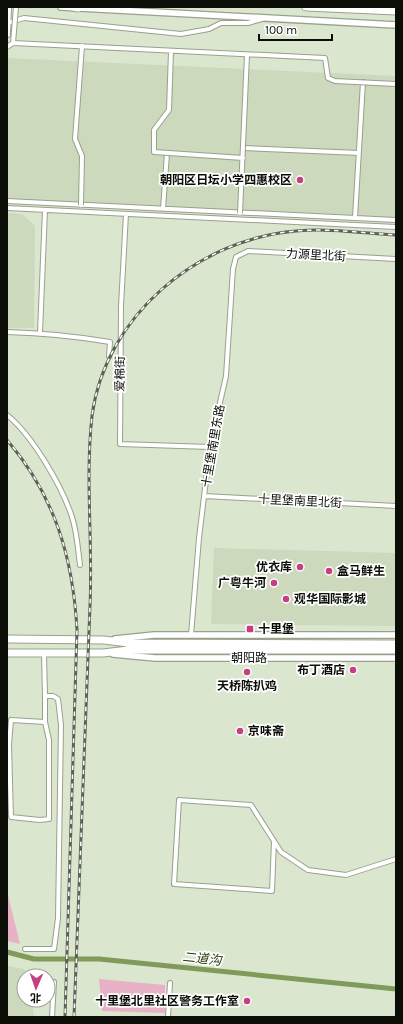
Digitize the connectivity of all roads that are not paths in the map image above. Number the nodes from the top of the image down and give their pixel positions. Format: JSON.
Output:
{"nodes":[{"id":1,"x":9,"y":7,"type":"edge"},
{"id":2,"x":16,"y":7,"type":"edge"},
{"id":3,"x":61,"y":7,"type":"edge"},
{"id":4,"x":76,"y":7,"type":"edge"},
{"id":5,"x":306,"y":7,"type":"edge"},
{"id":6,"x":396,"y":11,"type":"edge"},
{"id":7,"x":268,"y":17,"type":"junction"},
{"id":8,"x":8,"y":23,"type":"junction"},
{"id":9,"x":396,"y":25,"type":"edge"},
{"id":10,"x":8,"y":35,"type":"edge"},
{"id":11,"x":13,"y":43,"type":"junction"},
{"id":12,"x":82,"y":46,"type":"junction"},
{"id":13,"x":7,"y":47,"type":"edge"},
{"id":14,"x":171,"y":51,"type":"junction"},
{"id":15,"x":247,"y":55,"type":"junction"},
{"id":16,"x":363,"y":82,"type":"junction"},
{"id":17,"x":396,"y":84,"type":"edge"},
{"id":18,"x":243,"y":148,"type":"junction"},
{"id":19,"x":167,"y":153,"type":"junction"},
{"id":20,"x":359,"y":153,"type":"junction"},
{"id":21,"x":243,"y":158,"type":"junction"},
{"id":22,"x":7,"y":201,"type":"edge"},
{"id":23,"x":81,"y":205,"type":"junction"},
{"id":24,"x":7,"y":208,"type":"edge"},
{"id":25,"x":164,"y":209,"type":"junction"},
{"id":26,"x":45,"y":210,"type":"junction"},
{"id":27,"x":240,"y":213,"type":"junction"},
{"id":28,"x":126,"y":214,"type":"junction"},
{"id":29,"x":355,"y":218,"type":"junction"},
{"id":30,"x":396,"y":220,"type":"edge"},
{"id":31,"x":396,"y":227,"type":"edge"},
{"id":32,"x":236,"y":257,"type":"joint"},
{"id":33,"x":396,"y":259,"type":"edge"},
{"id":34,"x":7,"y":332,"type":"edge"},
{"id":35,"x":40,"y":332,"type":"junction"},
{"id":36,"x":109,"y":356,"type":"dead end"},
{"id":37,"x":7,"y":415,"type":"edge"},
{"id":38,"x":210,"y":447,"type":"junction"},
{"id":39,"x":204,"y":496,"type":"junction"},
{"id":40,"x":396,"y":506,"type":"edge"},
{"id":41,"x":80,"y":565,"type":"dead end"},
{"id":42,"x":191,"y":635,"type":"junction"},
{"id":43,"x":238,"y":635,"type":"junction"},
{"id":44,"x":396,"y":635,"type":"edge"},
{"id":45,"x":7,"y":639,"type":"edge"},
{"id":46,"x":104,"y":640,"type":"junction"},
{"id":47,"x":396,"y":644,"type":"edge"},
{"id":48,"x":238,"y":647,"type":"junction"},
{"id":49,"x":396,"y":650,"type":"edge"},
{"id":50,"x":7,"y":653,"type":"edge"},
{"id":51,"x":44,"y":653,"type":"junction"},
{"id":52,"x":103,"y":653,"type":"junction"},
{"id":53,"x":238,"y":658,"type":"junction"},
{"id":54,"x":396,"y":658,"type":"edge"},
{"id":55,"x":45,"y":696,"type":"junction"},
{"id":56,"x":45,"y":722,"type":"junction"},
{"id":57,"x":274,"y":841,"type":"junction"},
{"id":58,"x":396,"y":859,"type":"edge"},
{"id":59,"x":25,"y":950,"type":"dead end"},
{"id":60,"x":170,"y":983,"type":"dead end"},
{"id":61,"x":168,"y":1017,"type":"edge"}],
"edges":[{"from":1,"to":8,"type":"street"},
{"from":2,"to":11,"type":"street","bridge":true},
{"from":3,"to":4,"type":"street"},
{"from":4,"to":7,"type":"street"},
{"from":5,"to":6,"type":"highway"},
{"from":7,"to":8,"type":"street"},
{"from":7,"to":9,"type":"street"},
{"from":8,"to":10,"type":"street"},
{"from":11,"to":12,"type":"street","bridge":true},
{"from":11,"to":13,"type":"street","bridge":true},
{"from":12,"to":14,"type":"street","bridge":true},
{"from":12,"to":23,"type":"street","bridge":true},
{"from":14,"to":15,"type":"street","bridge":true},
{"from":14,"to":19,"type":"street","bridge":true},
{"from":15,"to":16,"type":"street","bridge":true},
{"from":15,"to":18,"type":"street","bridge":true},
{"from":16,"to":17,"type":"street","bridge":true},
{"from":16,"to":20,"type":"street"},
{"from":18,"to":20,"type":"street"},
{"from":18,"to":21,"type":"street","bridge":true},
{"from":19,"to":21,"type":"street","bridge":true},
{"from":19,"to":25,"type":"street"},
{"from":20,"to":29,"type":"street"},
{"from":21,"to":27,"type":"street","bridge":true},
{"from":22,"to":23,"type":"street"},
{"from":23,"to":25,"type":"street"},
{"from":24,"to":26,"type":"street"},
{"from":25,"to":27,"type":"street"},
{"from":26,"to":28,"type":"street"},
{"from":26,"to":35,"type":"street"},
{"from":27,"to":29,"type":"street"},
{"from":28,"to":31,"type":"street"},
{"from":28,"to":38,"type":"street","name":"爱棉街"},
{"from":29,"to":30,"type":"street"},
{"from":32,"to":33,"type":"street","name":"力源里北街"},
{"from":32,"to":38,"type":"street","name":"十里堡南里东路"},
{"from":34,"to":35,"type":"street"},
{"from":35,"to":36,"type":"street"},
{"from":37,"to":41,"type":"street"},
{"from":38,"to":39,"type":"street","name":"十里堡南里东路"},
{"from":39,"to":40,"type":"street","name":"十里堡南里北街"},
{"from":39,"to":42,"type":"street","name":"十里堡南里东路"},
{"from":42,"to":43,"type":"street","name":"朝阳路"},
{"from":42,"to":46,"type":"street","name":"朝阳路"},
{"from":43,"to":44,"type":"street","name":"朝阳路"},
{"from":43,"to":48,"type":"street"},
{"from":45,"to":46,"type":"highway","name":"朝阳路"},
{"from":46,"to":48,"type":"highway","name":"朝阳路"},
{"from":47,"to":48,"type":"highway","name":"朝阳路"},
{"from":48,"to":49,"type":"highway","name":"朝阳路"},
{"from":48,"to":52,"type":"highway","name":"朝阳路"},
{"from":48,"to":53,"type":"street"},
{"from":50,"to":51,"type":"highway","name":"朝阳路"},
{"from":51,"to":52,"type":"highway","name":"朝阳路"},
{"from":51,"to":55,"type":"street"},
{"from":52,"to":53,"type":"street","name":"朝阳路"},
{"from":53,"to":54,"type":"street","name":"朝阳路"},
{"from":55,"to":56,"type":"street"},
{"from":55,"to":59,"type":"street"},
{"from":56,"to":56,"type":"street"},
{"from":57,"to":57,"type":"street"},
{"from":57,"to":58,"type":"street"},
{"from":60,"to":61,"type":"street"}]}
